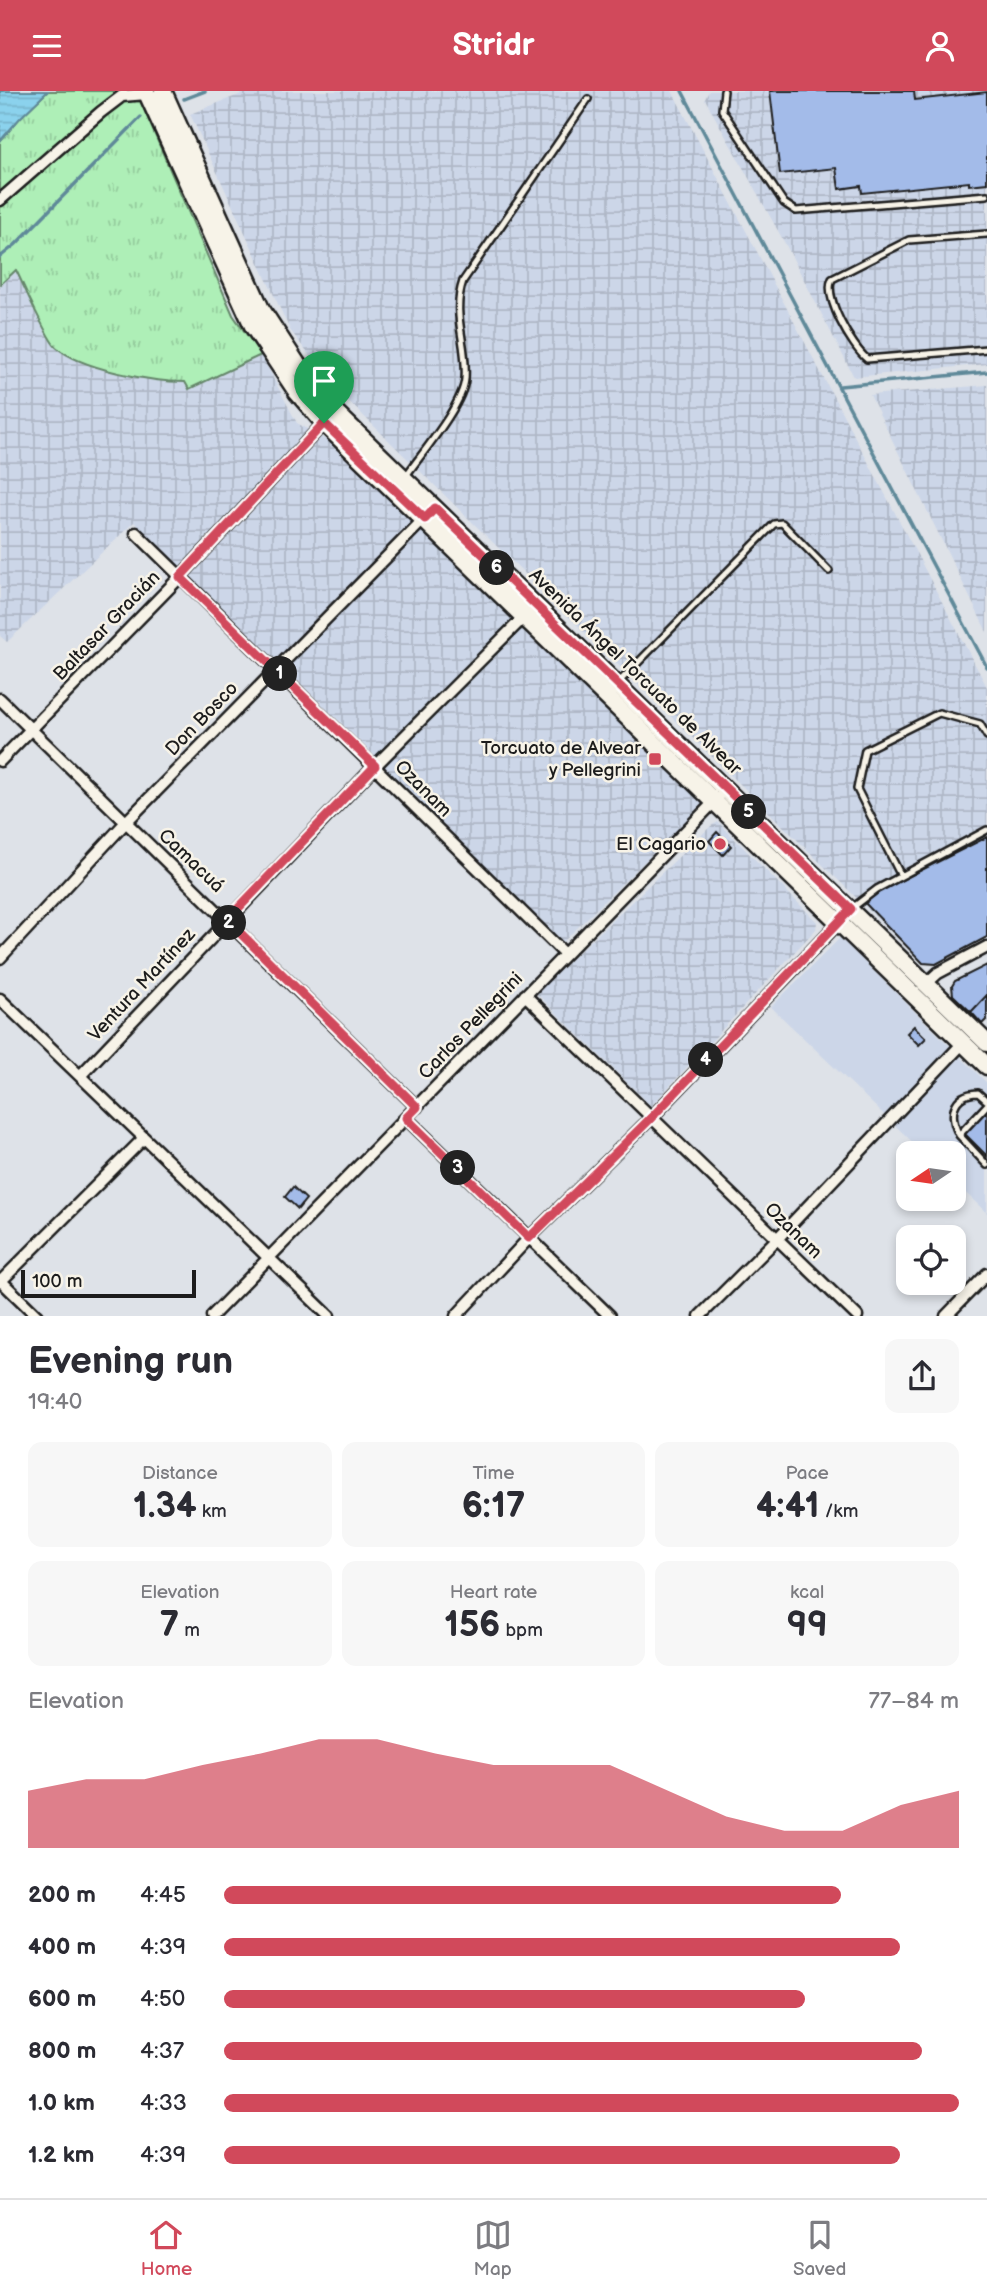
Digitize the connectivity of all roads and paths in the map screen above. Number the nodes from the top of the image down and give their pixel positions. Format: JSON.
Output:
{"nodes":[{"id":1,"x":724,"y":91,"type":"edge"},
{"id":2,"x":152,"y":92,"type":"edge"},
{"id":3,"x":588,"y":99,"type":"dead end"},
{"id":4,"x":987,"y":195,"type":"edge"},
{"id":5,"x":0,"y":200,"type":"edge"},
{"id":6,"x":987,"y":234,"type":"edge"},
{"id":7,"x":987,"y":349,"type":"edge"},
{"id":8,"x":324,"y":423,"type":"junction"},
{"id":9,"x":404,"y":479,"type":"junction"},
{"id":10,"x":430,"y":514,"type":"junction"},
{"id":11,"x":136,"y":533,"type":"dead end"},
{"id":12,"x":830,"y":571,"type":"dead end"},
{"id":13,"x":180,"y":577,"type":"junction"},
{"id":14,"x":524,"y":617,"type":"junction"},
{"id":15,"x":275,"y":669,"type":"junction"},
{"id":16,"x":617,"y":684,"type":"junction"},
{"id":17,"x":0,"y":699,"type":"edge"},
{"id":18,"x":30,"y":729,"type":"junction"},
{"id":19,"x":987,"y":736,"type":"edge"},
{"id":20,"x":0,"y":761,"type":"edge"},
{"id":21,"x":375,"y":766,"type":"junction"},
{"id":22,"x":726,"y":790,"type":"junction"},
{"id":23,"x":714,"y":802,"type":"junction"},
{"id":24,"x":126,"y":822,"type":"junction"},
{"id":25,"x":987,"y":830,"type":"edge"},
{"id":26,"x":901,"y":876,"type":"junction"},
{"id":27,"x":851,"y":909,"type":"junction"},
{"id":28,"x":227,"y":920,"type":"junction"},
{"id":29,"x":839,"y":921,"type":"junction"},
{"id":30,"x":987,"y":947,"type":"edge"},
{"id":31,"x":565,"y":954,"type":"junction"},
{"id":32,"x":0,"y":958,"type":"edge"},
{"id":33,"x":927,"y":983,"type":"junction"},
{"id":34,"x":526,"y":995,"type":"junction"},
{"id":35,"x":0,"y":999,"type":"edge"},
{"id":36,"x":963,"y":1043,"type":"junction"},
{"id":37,"x":987,"y":1043,"type":"edge"},
{"id":38,"x":987,"y":1066,"type":"edge"},
{"id":39,"x":80,"y":1076,"type":"junction"},
{"id":40,"x":987,"y":1103,"type":"edge"},
{"id":41,"x":417,"y":1107,"type":"junction"},
{"id":42,"x":406,"y":1118,"type":"junction"},
{"id":43,"x":651,"y":1118,"type":"junction"},
{"id":44,"x":959,"y":1135,"type":"junction"},
{"id":45,"x":144,"y":1138,"type":"junction"},
{"id":46,"x":987,"y":1165,"type":"edge"},
{"id":47,"x":529,"y":1238,"type":"junction"},
{"id":48,"x":777,"y":1240,"type":"junction"},
{"id":49,"x":269,"y":1259,"type":"junction"},
{"id":50,"x":987,"y":1274,"type":"edge"},
{"id":51,"x":0,"y":1281,"type":"edge"},
{"id":52,"x":37,"y":1316,"type":"edge"},
{"id":53,"x":212,"y":1316,"type":"edge"},
{"id":54,"x":329,"y":1316,"type":"edge"},
{"id":55,"x":456,"y":1316,"type":"edge"},
{"id":56,"x":610,"y":1316,"type":"edge"},
{"id":57,"x":700,"y":1316,"type":"edge"},
{"id":58,"x":857,"y":1316,"type":"edge"},
{"id":59,"x":946,"y":1316,"type":"edge"}],
"edges":[{"from":1,"to":4,"type":"lane"},
{"from":2,"to":5,"type":"street"},
{"from":2,"to":8,"type":"main road","name":"Avenida Ángel Torcuato de Alvear"},
{"from":2,"to":9,"type":"main road","name":"Avenida Ángel Torcuato de Alvear"},
{"from":3,"to":9,"type":"lane"},
{"from":6,"to":7,"type":"lane"},
{"from":8,"to":10,"type":"main road","name":"Avenida Ángel Torcuato de Alvear"},
{"from":8,"to":13,"type":"street","name":"Baltasar Gracián"},
{"from":9,"to":10,"type":"main road","name":"Avenida Ángel Torcuato de Alvear"},
{"from":10,"to":14,"type":"main road","name":"Avenida Ángel Torcuato de Alvear"},
{"from":10,"to":15,"type":"street","name":"Don Bosco"},
{"from":10,"to":16,"type":"main road","name":"Avenida Ángel Torcuato de Alvear"},
{"from":11,"to":13,"type":"street","name":"Ozanam"},
{"from":12,"to":16,"type":"lane"},
{"from":13,"to":15,"type":"street","name":"Ozanam"},
{"from":13,"to":18,"type":"street","name":"Baltasar Gracián"},
{"from":14,"to":21,"type":"street","name":"Ventura Martínez"},
{"from":14,"to":23,"type":"main road","name":"Avenida Ángel Torcuato de Alvear"},
{"from":15,"to":21,"type":"street","name":"Ozanam"},
{"from":15,"to":24,"type":"street","name":"Don Bosco"},
{"from":16,"to":22,"type":"main road","name":"Avenida Ángel Torcuato de Alvear"},
{"from":17,"to":18,"type":"street","name":"Camacuá"},
{"from":18,"to":20,"type":"street","name":"Baltasar Gracián"},
{"from":18,"to":24,"type":"street","name":"Camacuá"},
{"from":19,"to":26,"type":"lane"},
{"from":21,"to":28,"type":"street","name":"Ventura Martínez"},
{"from":21,"to":31,"type":"street","name":"Ozanam"},
{"from":22,"to":23,"type":"street","name":"Carlos Pellegrini"},
{"from":22,"to":27,"type":"main road","name":"Avenida Ángel Torcuato de Alvear"},
{"from":23,"to":29,"type":"main road","name":"Avenida Ángel Torcuato de Alvear"},
{"from":23,"to":31,"type":"street","name":"Carlos Pellegrini"},
{"from":24,"to":28,"type":"street","name":"Camacuá"},
{"from":24,"to":32,"type":"street","name":"Don Bosco"},
{"from":25,"to":26,"type":"lane"},
{"from":26,"to":27,"type":"lane"},
{"from":27,"to":29,"type":"street"},
{"from":27,"to":33,"type":"main road","name":"Avenida Ángel Torcuato de Alvear"},
{"from":28,"to":39,"type":"street","name":"Ventura Martínez"},
{"from":28,"to":41,"type":"street","name":"Camacuá"},
{"from":29,"to":36,"type":"main road","name":"Avenida Ángel Torcuato de Alvear"},
{"from":29,"to":43,"type":"street"},
{"from":30,"to":33,"type":"street"},
{"from":31,"to":34,"type":"street","name":"Carlos Pellegrini"},
{"from":33,"to":37,"type":"main road","name":"Avenida Ángel Torcuato de Alvear"},
{"from":34,"to":41,"type":"street","name":"Carlos Pellegrini"},
{"from":34,"to":43,"type":"street","name":"Ozanam"},
{"from":35,"to":39,"type":"street"},
{"from":36,"to":38,"type":"main road","name":"Avenida Ángel Torcuato de Alvear"},
{"from":36,"to":48,"type":"street"},
{"from":39,"to":45,"type":"street"},
{"from":40,"to":44,"type":"lane"},
{"from":40,"to":44,"type":"lane"},
{"from":41,"to":42,"type":"street","name":"Carlos Pellegrini"},
{"from":42,"to":47,"type":"street"},
{"from":42,"to":49,"type":"street","name":"Carlos Pellegrini"},
{"from":43,"to":47,"type":"street"},
{"from":43,"to":48,"type":"street","name":"Ozanam"},
{"from":44,"to":46,"type":"lane"},
{"from":45,"to":49,"type":"street"},
{"from":45,"to":51,"type":"street"},
{"from":47,"to":55,"type":"street"},
{"from":47,"to":56,"type":"street"},
{"from":48,"to":57,"type":"street"},
{"from":48,"to":58,"type":"street","name":"Ozanam"},
{"from":49,"to":53,"type":"street","name":"Carlos Pellegrini"},
{"from":49,"to":54,"type":"street"},
{"from":50,"to":59,"type":"street"},
{"from":51,"to":52,"type":"street"}]}
